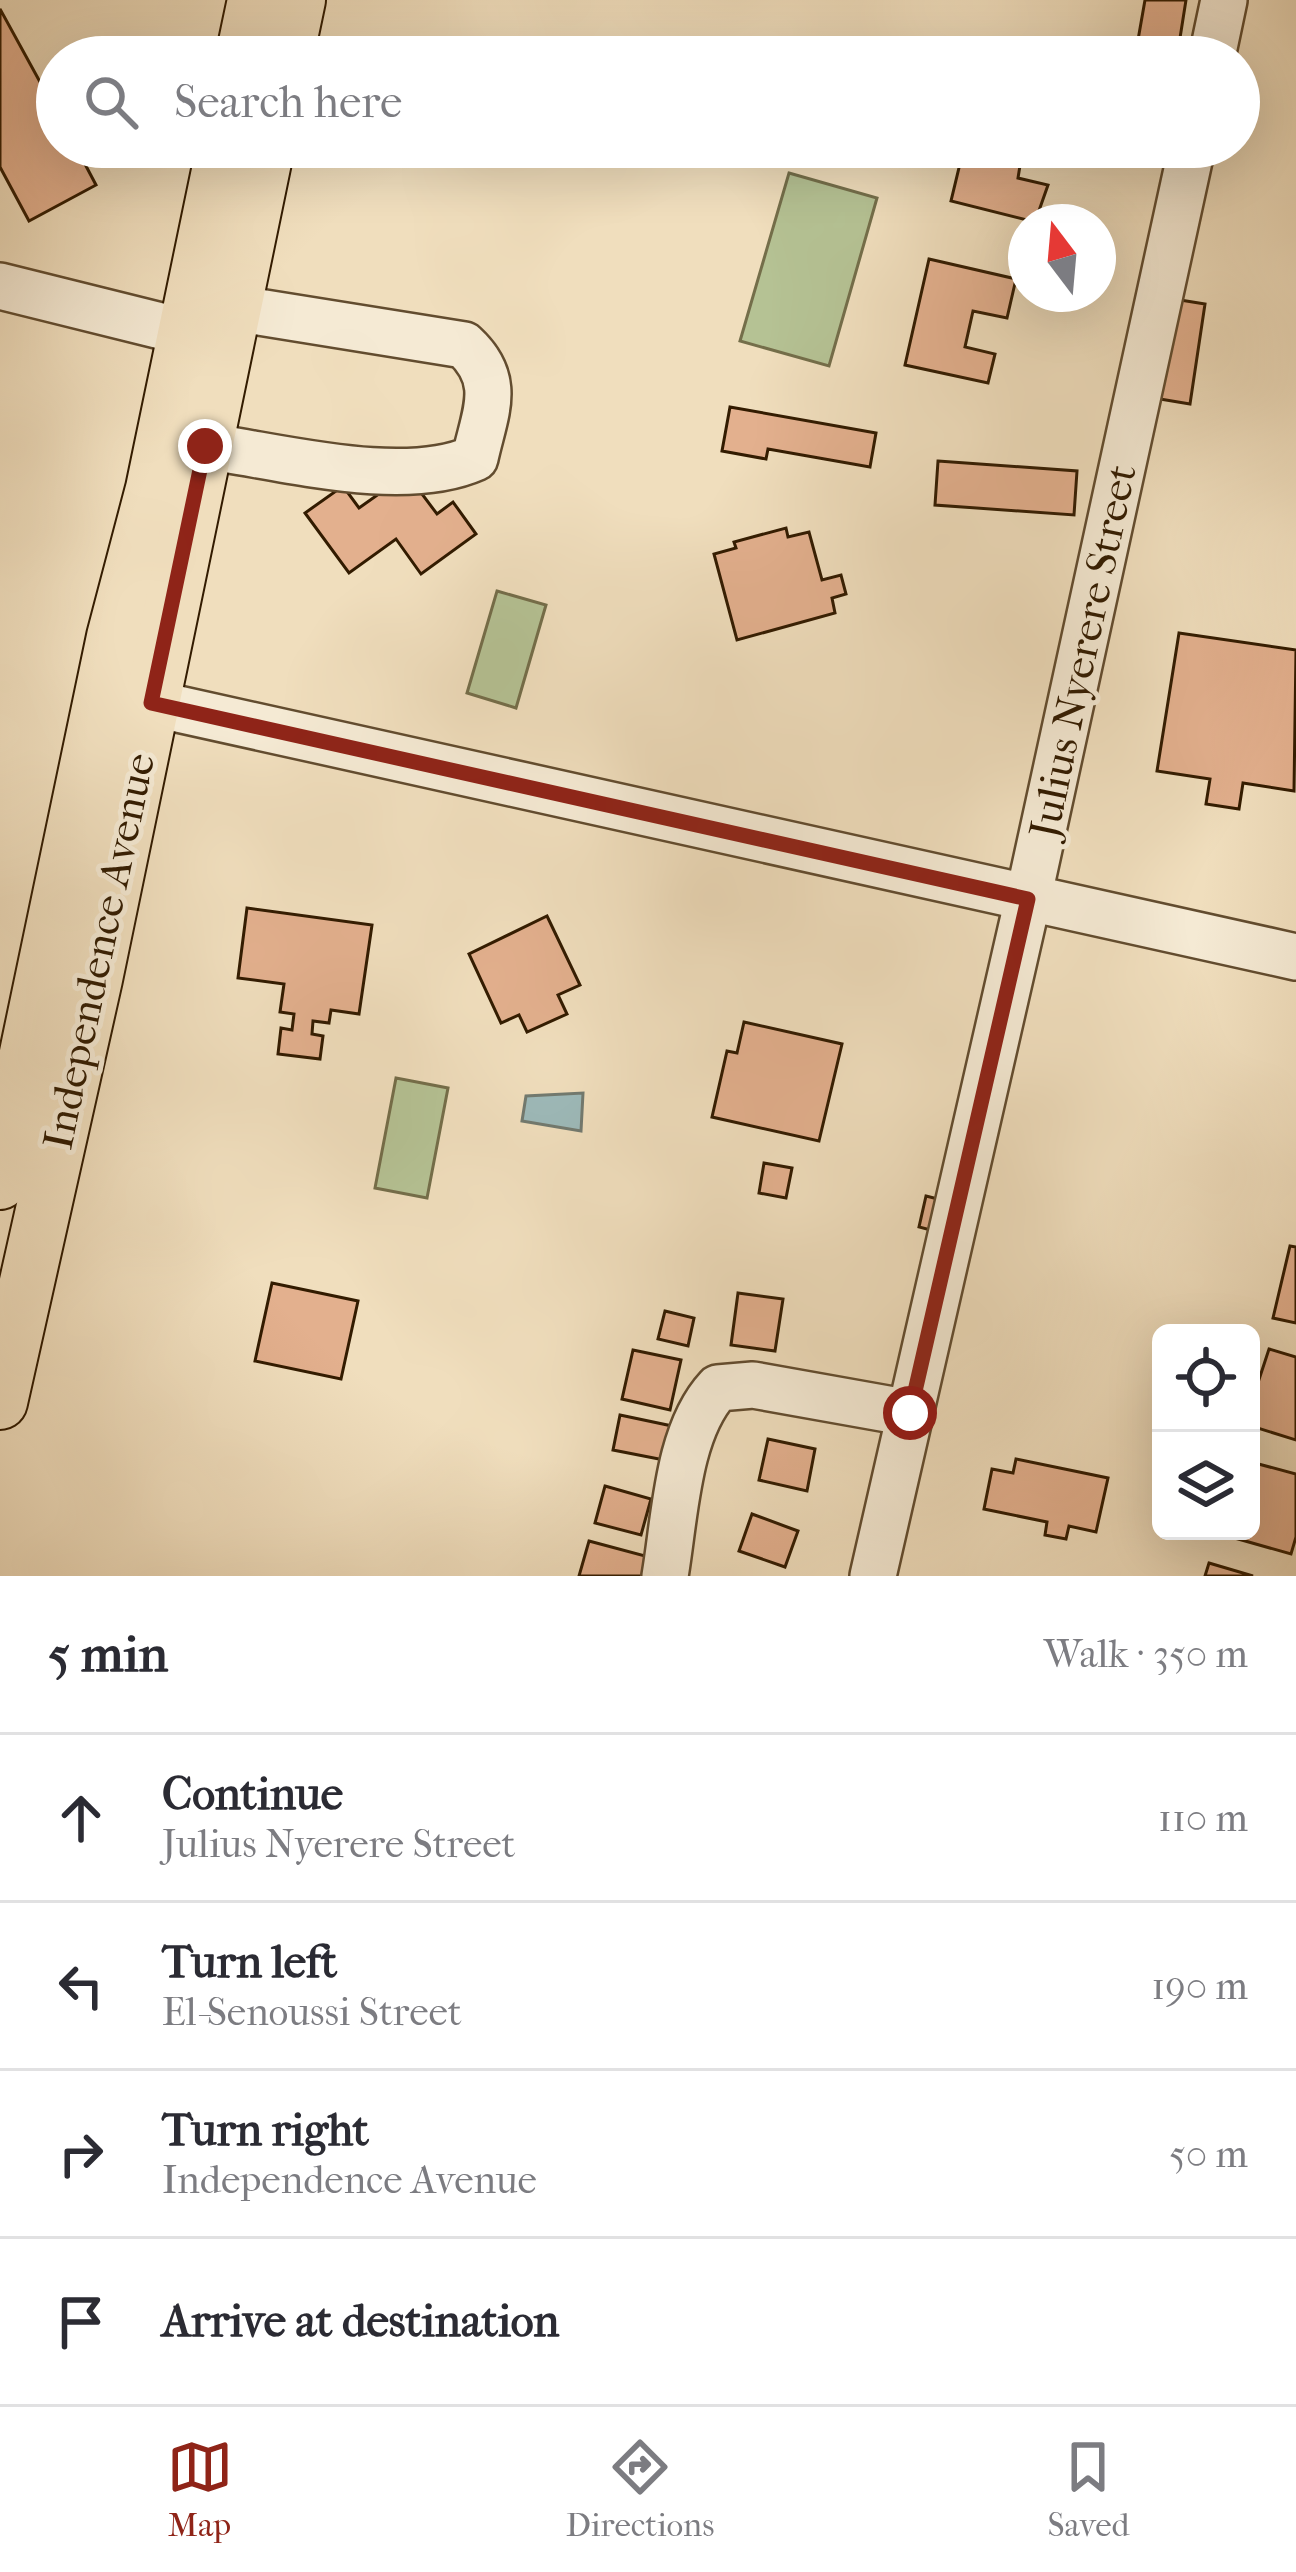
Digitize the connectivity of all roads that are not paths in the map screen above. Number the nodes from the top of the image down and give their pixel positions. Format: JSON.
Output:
{"nodes":[{"id":1,"x":255,"y":0,"type":"edge"},
{"id":2,"x":298,"y":0,"type":"edge"},
{"id":3,"x":1224,"y":0,"type":"edge"},
{"id":4,"x":247,"y":36,"type":"edge"},
{"id":5,"x":290,"y":36,"type":"edge"},
{"id":6,"x":1216,"y":36,"type":"edge"},
{"id":7,"x":220,"y":168,"type":"edge"},
{"id":8,"x":263,"y":168,"type":"edge"},
{"id":9,"x":1187,"y":168,"type":"edge"},
{"id":10,"x":0,"y":286,"type":"edge"},
{"id":11,"x":234,"y":308,"type":"junction"},
{"id":12,"x":185,"y":332,"type":"junction"},
{"id":13,"x":205,"y":446,"type":"junction"},
{"id":14,"x":151,"y":703,"type":"junction"},
{"id":15,"x":1028,"y":899,"type":"junction"},
{"id":16,"x":1296,"y":957,"type":"edge"},
{"id":17,"x":16,"y":1045,"type":"edge"},
{"id":18,"x":0,"y":1182,"type":"edge"},
{"id":19,"x":0,"y":1402,"type":"edge"},
{"id":20,"x":910,"y":1413,"type":"junction"},
{"id":21,"x":665,"y":1576,"type":"edge"},
{"id":22,"x":873,"y":1576,"type":"edge"}],
"edges":[{"from":1,"to":4,"type":"main road"},
{"from":2,"to":5,"type":"main road"},
{"from":3,"to":6,"type":"street"},
{"from":7,"to":12,"type":"main road","name":"Independence Avenue"},
{"from":8,"to":11,"type":"main road","name":"Independence Avenue"},
{"from":9,"to":15,"type":"street","name":"Julius Nyerere Street"},
{"from":10,"to":12,"type":"street"},
{"from":11,"to":13,"type":"main road","name":"Independence Avenue"},
{"from":11,"to":13,"type":"street"},
{"from":12,"to":17,"type":"main road","name":"Independence Avenue"},
{"from":13,"to":14,"type":"main road","name":"Independence Avenue"},
{"from":14,"to":15,"type":"street"},
{"from":14,"to":19,"type":"main road","name":"Independence Avenue"},
{"from":15,"to":16,"type":"street"},
{"from":15,"to":20,"type":"street","name":"Julius Nyerere Street"},
{"from":17,"to":18,"type":"main road","name":"Independence Avenue"},
{"from":20,"to":21,"type":"street"},
{"from":20,"to":22,"type":"street","name":"Julius Nyerere Street"}]}
